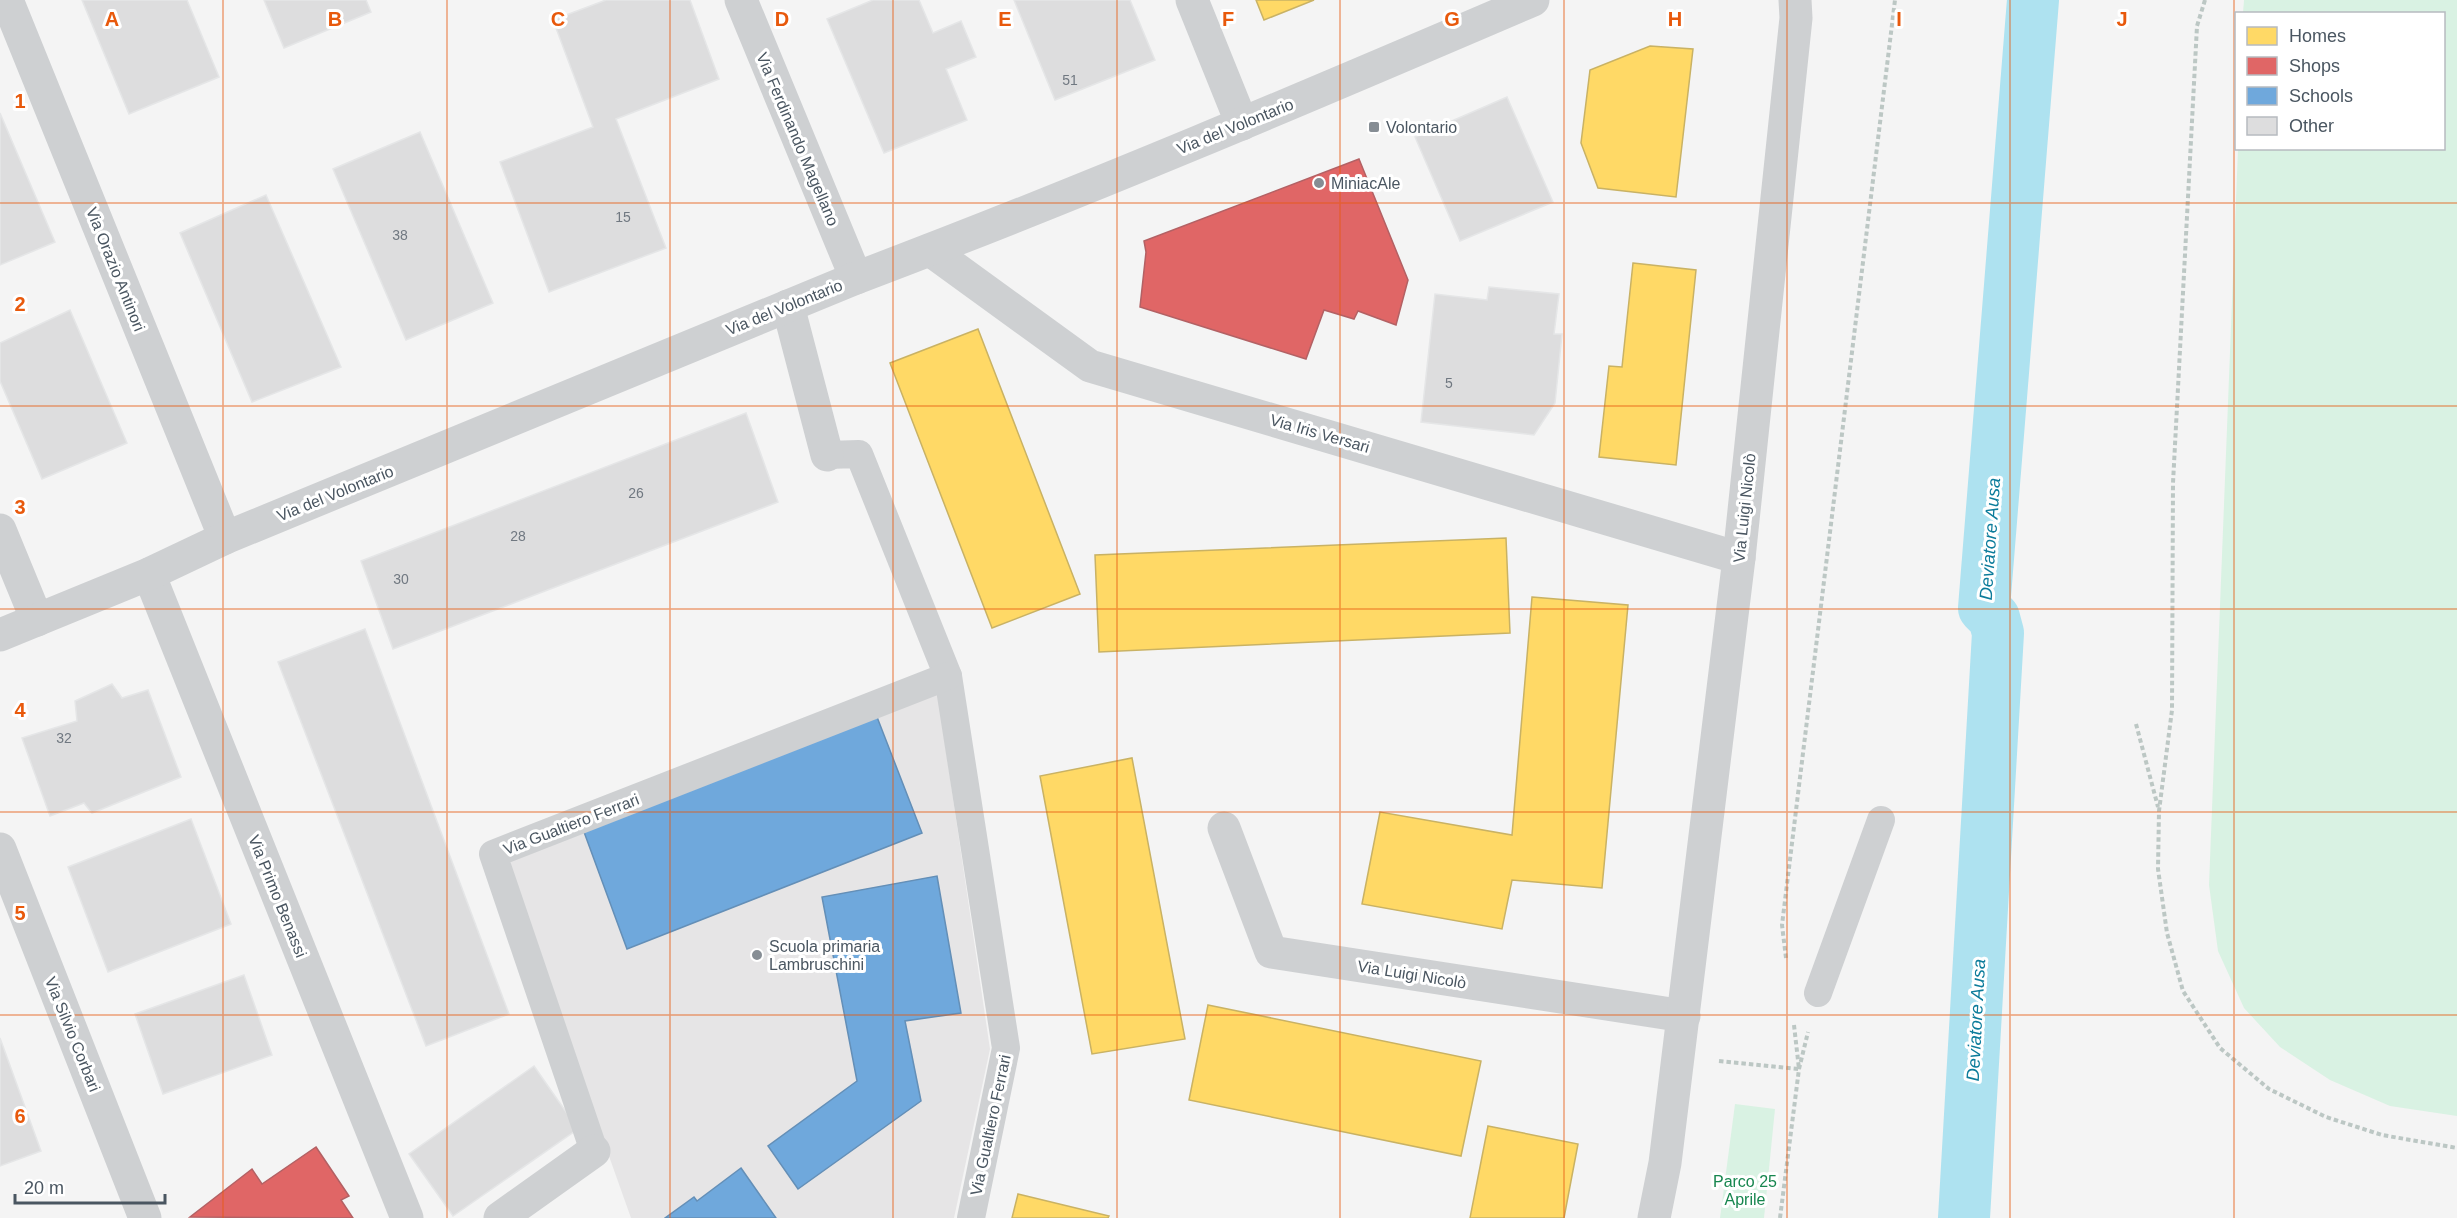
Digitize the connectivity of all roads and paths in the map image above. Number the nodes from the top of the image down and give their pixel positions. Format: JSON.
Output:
{"nodes":[{"id":1,"x":7,"y":0,"type":"edge"},
{"id":2,"x":741,"y":0,"type":"edge"},
{"id":3,"x":1192,"y":0,"type":"edge"},
{"id":4,"x":1533,"y":0,"type":"edge"},
{"id":5,"x":1795,"y":0,"type":"edge"},
{"id":6,"x":1895,"y":0,"type":"edge"},
{"id":7,"x":2205,"y":0,"type":"edge"},
{"id":8,"x":1242,"y":124,"type":"junction"},
{"id":9,"x":930,"y":250,"type":"junction"},
{"id":10,"x":856,"y":278,"type":"junction"},
{"id":11,"x":788,"y":306,"type":"junction"},
{"id":12,"x":827,"y":455,"type":"joint"},
{"id":13,"x":0,"y":530,"type":"edge"},
{"id":14,"x":225,"y":538,"type":"junction"},
{"id":15,"x":1739,"y":558,"type":"junction"},
{"id":16,"x":149,"y":574,"type":"junction"},
{"id":17,"x":37,"y":620,"type":"junction"},
{"id":18,"x":0,"y":635,"type":"edge"},
{"id":19,"x":948,"y":676,"type":"junction"},
{"id":20,"x":2136,"y":724,"type":"dead end"},
{"id":21,"x":2159,"y":811,"type":"junction"},
{"id":22,"x":1881,"y":820,"type":"dead end"},
{"id":23,"x":1224,"y":828,"type":"dead end"},
{"id":24,"x":0,"y":849,"type":"edge"},
{"id":25,"x":1787,"y":970,"type":"dead end"},
{"id":26,"x":1818,"y":993,"type":"dead end"},
{"id":27,"x":1793,"y":1014,"type":"dead end"},
{"id":28,"x":1684,"y":1016,"type":"junction"},
{"id":29,"x":1679,"y":1056,"type":"junction"},
{"id":30,"x":1799,"y":1069,"type":"junction"},
{"id":31,"x":2457,"y":1148,"type":"edge"},
{"id":32,"x":594,"y":1151,"type":"joint"},
{"id":33,"x":145,"y":1218,"type":"edge"},
{"id":34,"x":406,"y":1218,"type":"edge"},
{"id":35,"x":500,"y":1218,"type":"edge"},
{"id":36,"x":970,"y":1218,"type":"edge"},
{"id":37,"x":1654,"y":1218,"type":"edge"},
{"id":38,"x":1780,"y":1218,"type":"edge"}],
"edges":[{"from":1,"to":14,"type":"street","name":"Via Orazio Antinori"},
{"from":2,"to":10,"type":"street","name":"Via Ferdinando Magellano"},
{"from":3,"to":8,"type":"street"},
{"from":4,"to":8,"type":"street","name":"Via del Volontario"},
{"from":5,"to":15,"type":"street","name":"Via Luigi Nicolò"},
{"from":6,"to":25,"type":"path"},
{"from":7,"to":21,"type":"path"},
{"from":8,"to":9,"type":"street","name":"Via del Volontario"},
{"from":9,"to":10,"type":"street","name":"Via del Volontario"},
{"from":9,"to":15,"type":"street","name":"Via Iris Versari"},
{"from":10,"to":11,"type":"street","name":"Via del Volontario"},
{"from":11,"to":12,"type":"street","name":"Via Gualtiero Ferrari"},
{"from":11,"to":14,"type":"street","name":"Via del Volontario"},
{"from":12,"to":19,"type":"lane","name":"Via Gualtiero Ferrari"},
{"from":13,"to":17,"type":"street"},
{"from":14,"to":16,"type":"street","name":"Via del Volontario"},
{"from":15,"to":28,"type":"street","name":"Via Luigi Nicolò"},
{"from":16,"to":17,"type":"street","name":"Via del Volontario"},
{"from":16,"to":34,"type":"street","name":"Via Primo Benassi"},
{"from":17,"to":18,"type":"street","name":"Via del Volontario"},
{"from":19,"to":32,"type":"lane","name":"Via Gualtiero Ferrari"},
{"from":19,"to":36,"type":"lane","name":"Via Gualtiero Ferrari"},
{"from":20,"to":21,"type":"path"},
{"from":21,"to":31,"type":"path"},
{"from":22,"to":26,"type":"lane"},
{"from":23,"to":28,"type":"street","name":"Via Luigi Nicolò"},
{"from":24,"to":33,"type":"street","name":"Via Silvio Corbari"},
{"from":27,"to":30,"type":"path"},
{"from":28,"to":29,"type":"street","name":"Via Luigi Nicolò"},
{"from":29,"to":30,"type":"path"},
{"from":29,"to":37,"type":"street","name":"Via Luigi Nicolò"},
{"from":30,"to":38,"type":"path"},
{"from":32,"to":35,"type":"street","name":"Via Gualtiero Ferrari"}]}
